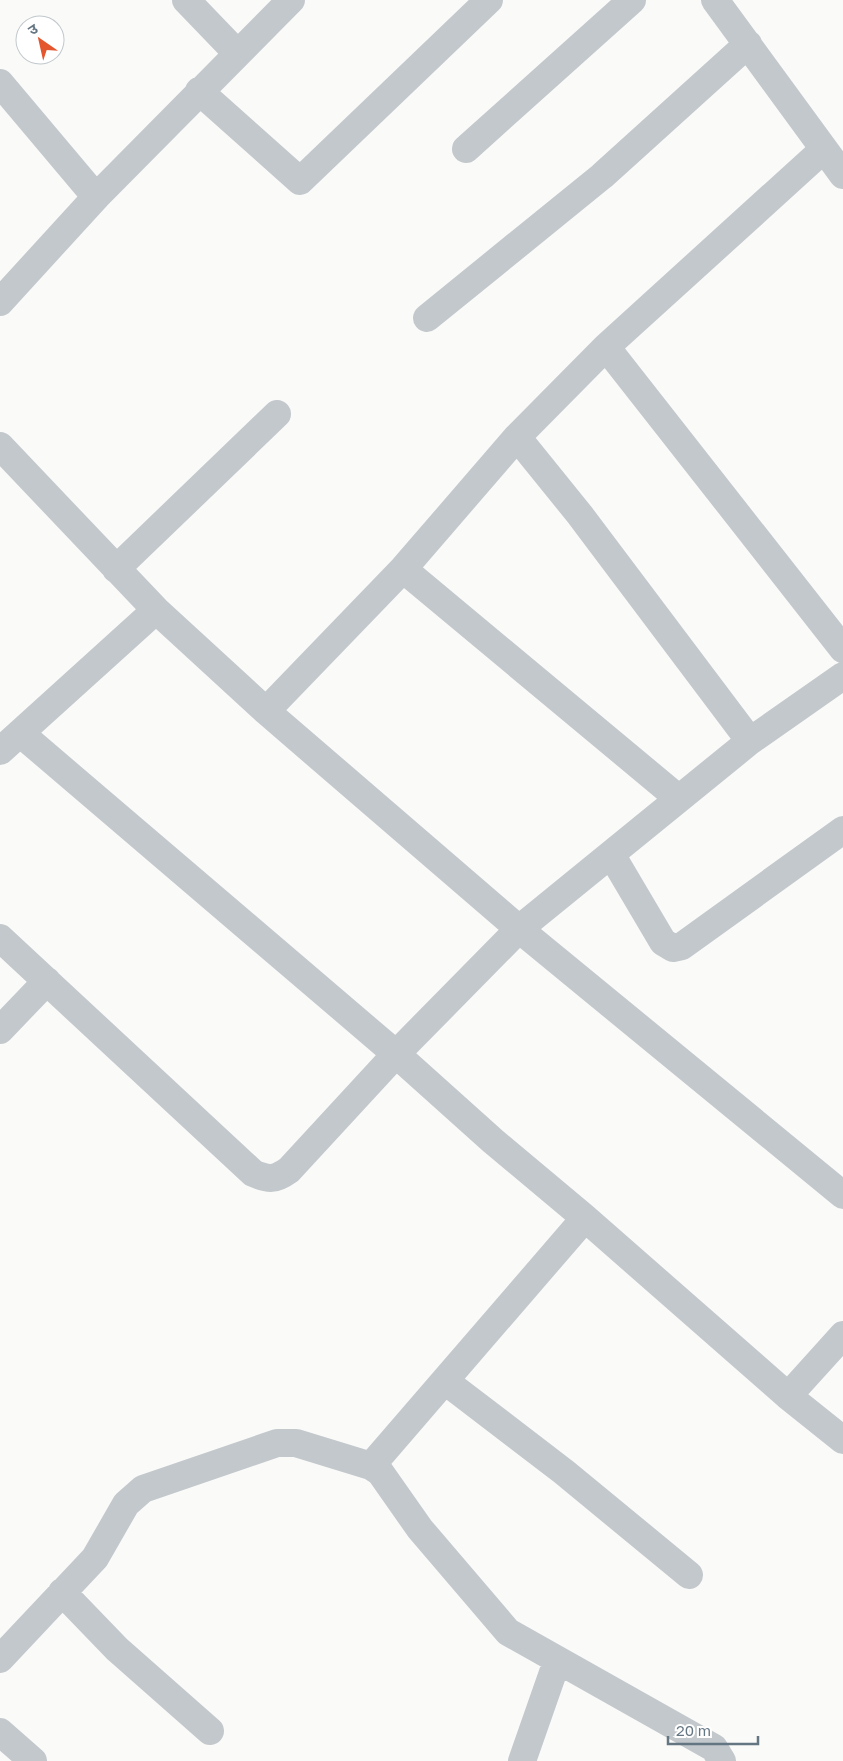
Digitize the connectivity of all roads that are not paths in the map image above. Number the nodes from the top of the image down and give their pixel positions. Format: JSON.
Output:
{"nodes":[{"id":1,"x":186,"y":0,"type":"edge"},
{"id":2,"x":291,"y":0,"type":"edge"},
{"id":3,"x":489,"y":0,"type":"edge"},
{"id":4,"x":632,"y":0,"type":"edge"},
{"id":5,"x":715,"y":0,"type":"edge"},
{"id":6,"x":748,"y":44,"type":"junction"},
{"id":7,"x":237,"y":53,"type":"junction"},
{"id":8,"x":1,"y":85,"type":"edge"},
{"id":9,"x":199,"y":91,"type":"junction"},
{"id":10,"x":466,"y":149,"type":"dead end"},
{"id":11,"x":824,"y":149,"type":"junction"},
{"id":12,"x":843,"y":175,"type":"edge"},
{"id":13,"x":96,"y":197,"type":"junction"},
{"id":14,"x":0,"y":302,"type":"edge"},
{"id":15,"x":427,"y":318,"type":"dead end"},
{"id":16,"x":606,"y":347,"type":"junction"},
{"id":17,"x":277,"y":414,"type":"dead end"},
{"id":18,"x":517,"y":437,"type":"junction"},
{"id":19,"x":0,"y":446,"type":"edge"},
{"id":20,"x":116,"y":569,"type":"junction"},
{"id":21,"x":403,"y":569,"type":"junction"},
{"id":22,"x":156,"y":610,"type":"junction"},
{"id":23,"x":843,"y":649,"type":"edge"},
{"id":24,"x":843,"y":676,"type":"edge"},
{"id":25,"x":266,"y":711,"type":"junction"},
{"id":26,"x":20,"y":733,"type":"junction"},
{"id":27,"x":750,"y":741,"type":"junction"},
{"id":28,"x":0,"y":751,"type":"edge"},
{"id":29,"x":678,"y":798,"type":"junction"},
{"id":30,"x":843,"y":830,"type":"edge"},
{"id":31,"x":611,"y":854,"type":"junction"},
{"id":32,"x":519,"y":930,"type":"junction"},
{"id":33,"x":0,"y":938,"type":"edge"},
{"id":34,"x":47,"y":981,"type":"junction"},
{"id":35,"x":0,"y":1030,"type":"edge"},
{"id":36,"x":396,"y":1054,"type":"junction"},
{"id":37,"x":838,"y":1182,"type":"edge"},
{"id":38,"x":585,"y":1218,"type":"junction"},
{"id":39,"x":843,"y":1335,"type":"edge"},
{"id":40,"x":446,"y":1381,"type":"junction"},
{"id":41,"x":788,"y":1396,"type":"junction"},
{"id":42,"x":843,"y":1440,"type":"edge"},
{"id":43,"x":371,"y":1466,"type":"junction"},
{"id":44,"x":689,"y":1575,"type":"dead end"},
{"id":45,"x":62,"y":1592,"type":"junction"},
{"id":46,"x":0,"y":1659,"type":"edge"},
{"id":47,"x":557,"y":1661,"type":"junction"},
{"id":48,"x":210,"y":1731,"type":"dead end"},
{"id":49,"x":0,"y":1732,"type":"edge"},
{"id":50,"x":33,"y":1761,"type":"edge"},
{"id":51,"x":522,"y":1761,"type":"edge"},
{"id":52,"x":722,"y":1761,"type":"edge"}],
"edges":[{"from":1,"to":7,"type":"street"},
{"from":2,"to":7,"type":"street"},
{"from":3,"to":9,"type":"street"},
{"from":4,"to":10,"type":"street"},
{"from":5,"to":6,"type":"street"},
{"from":6,"to":11,"type":"street"},
{"from":6,"to":15,"type":"street"},
{"from":7,"to":9,"type":"street"},
{"from":8,"to":13,"type":"street"},
{"from":9,"to":13,"type":"street"},
{"from":11,"to":12,"type":"street"},
{"from":11,"to":16,"type":"street"},
{"from":13,"to":14,"type":"street"},
{"from":16,"to":18,"type":"street"},
{"from":16,"to":23,"type":"street"},
{"from":17,"to":20,"type":"street"},
{"from":18,"to":21,"type":"street"},
{"from":18,"to":27,"type":"street"},
{"from":19,"to":20,"type":"street"},
{"from":20,"to":22,"type":"street"},
{"from":21,"to":25,"type":"street"},
{"from":21,"to":29,"type":"street"},
{"from":22,"to":25,"type":"street"},
{"from":22,"to":26,"type":"street"},
{"from":24,"to":27,"type":"street"},
{"from":25,"to":32,"type":"street"},
{"from":26,"to":28,"type":"street"},
{"from":26,"to":36,"type":"street"},
{"from":27,"to":29,"type":"street"},
{"from":29,"to":31,"type":"street"},
{"from":30,"to":31,"type":"street"},
{"from":31,"to":32,"type":"street"},
{"from":32,"to":36,"type":"street"},
{"from":32,"to":37,"type":"street"},
{"from":33,"to":34,"type":"street"},
{"from":34,"to":35,"type":"street"},
{"from":34,"to":36,"type":"street"},
{"from":36,"to":38,"type":"street"},
{"from":38,"to":40,"type":"street"},
{"from":38,"to":41,"type":"street"},
{"from":39,"to":41,"type":"street"},
{"from":40,"to":43,"type":"street"},
{"from":40,"to":44,"type":"street"},
{"from":41,"to":42,"type":"street"},
{"from":43,"to":45,"type":"street"},
{"from":43,"to":47,"type":"street"},
{"from":45,"to":46,"type":"street"},
{"from":45,"to":48,"type":"street"},
{"from":47,"to":51,"type":"street"},
{"from":47,"to":52,"type":"street"},
{"from":49,"to":50,"type":"street"}]}
